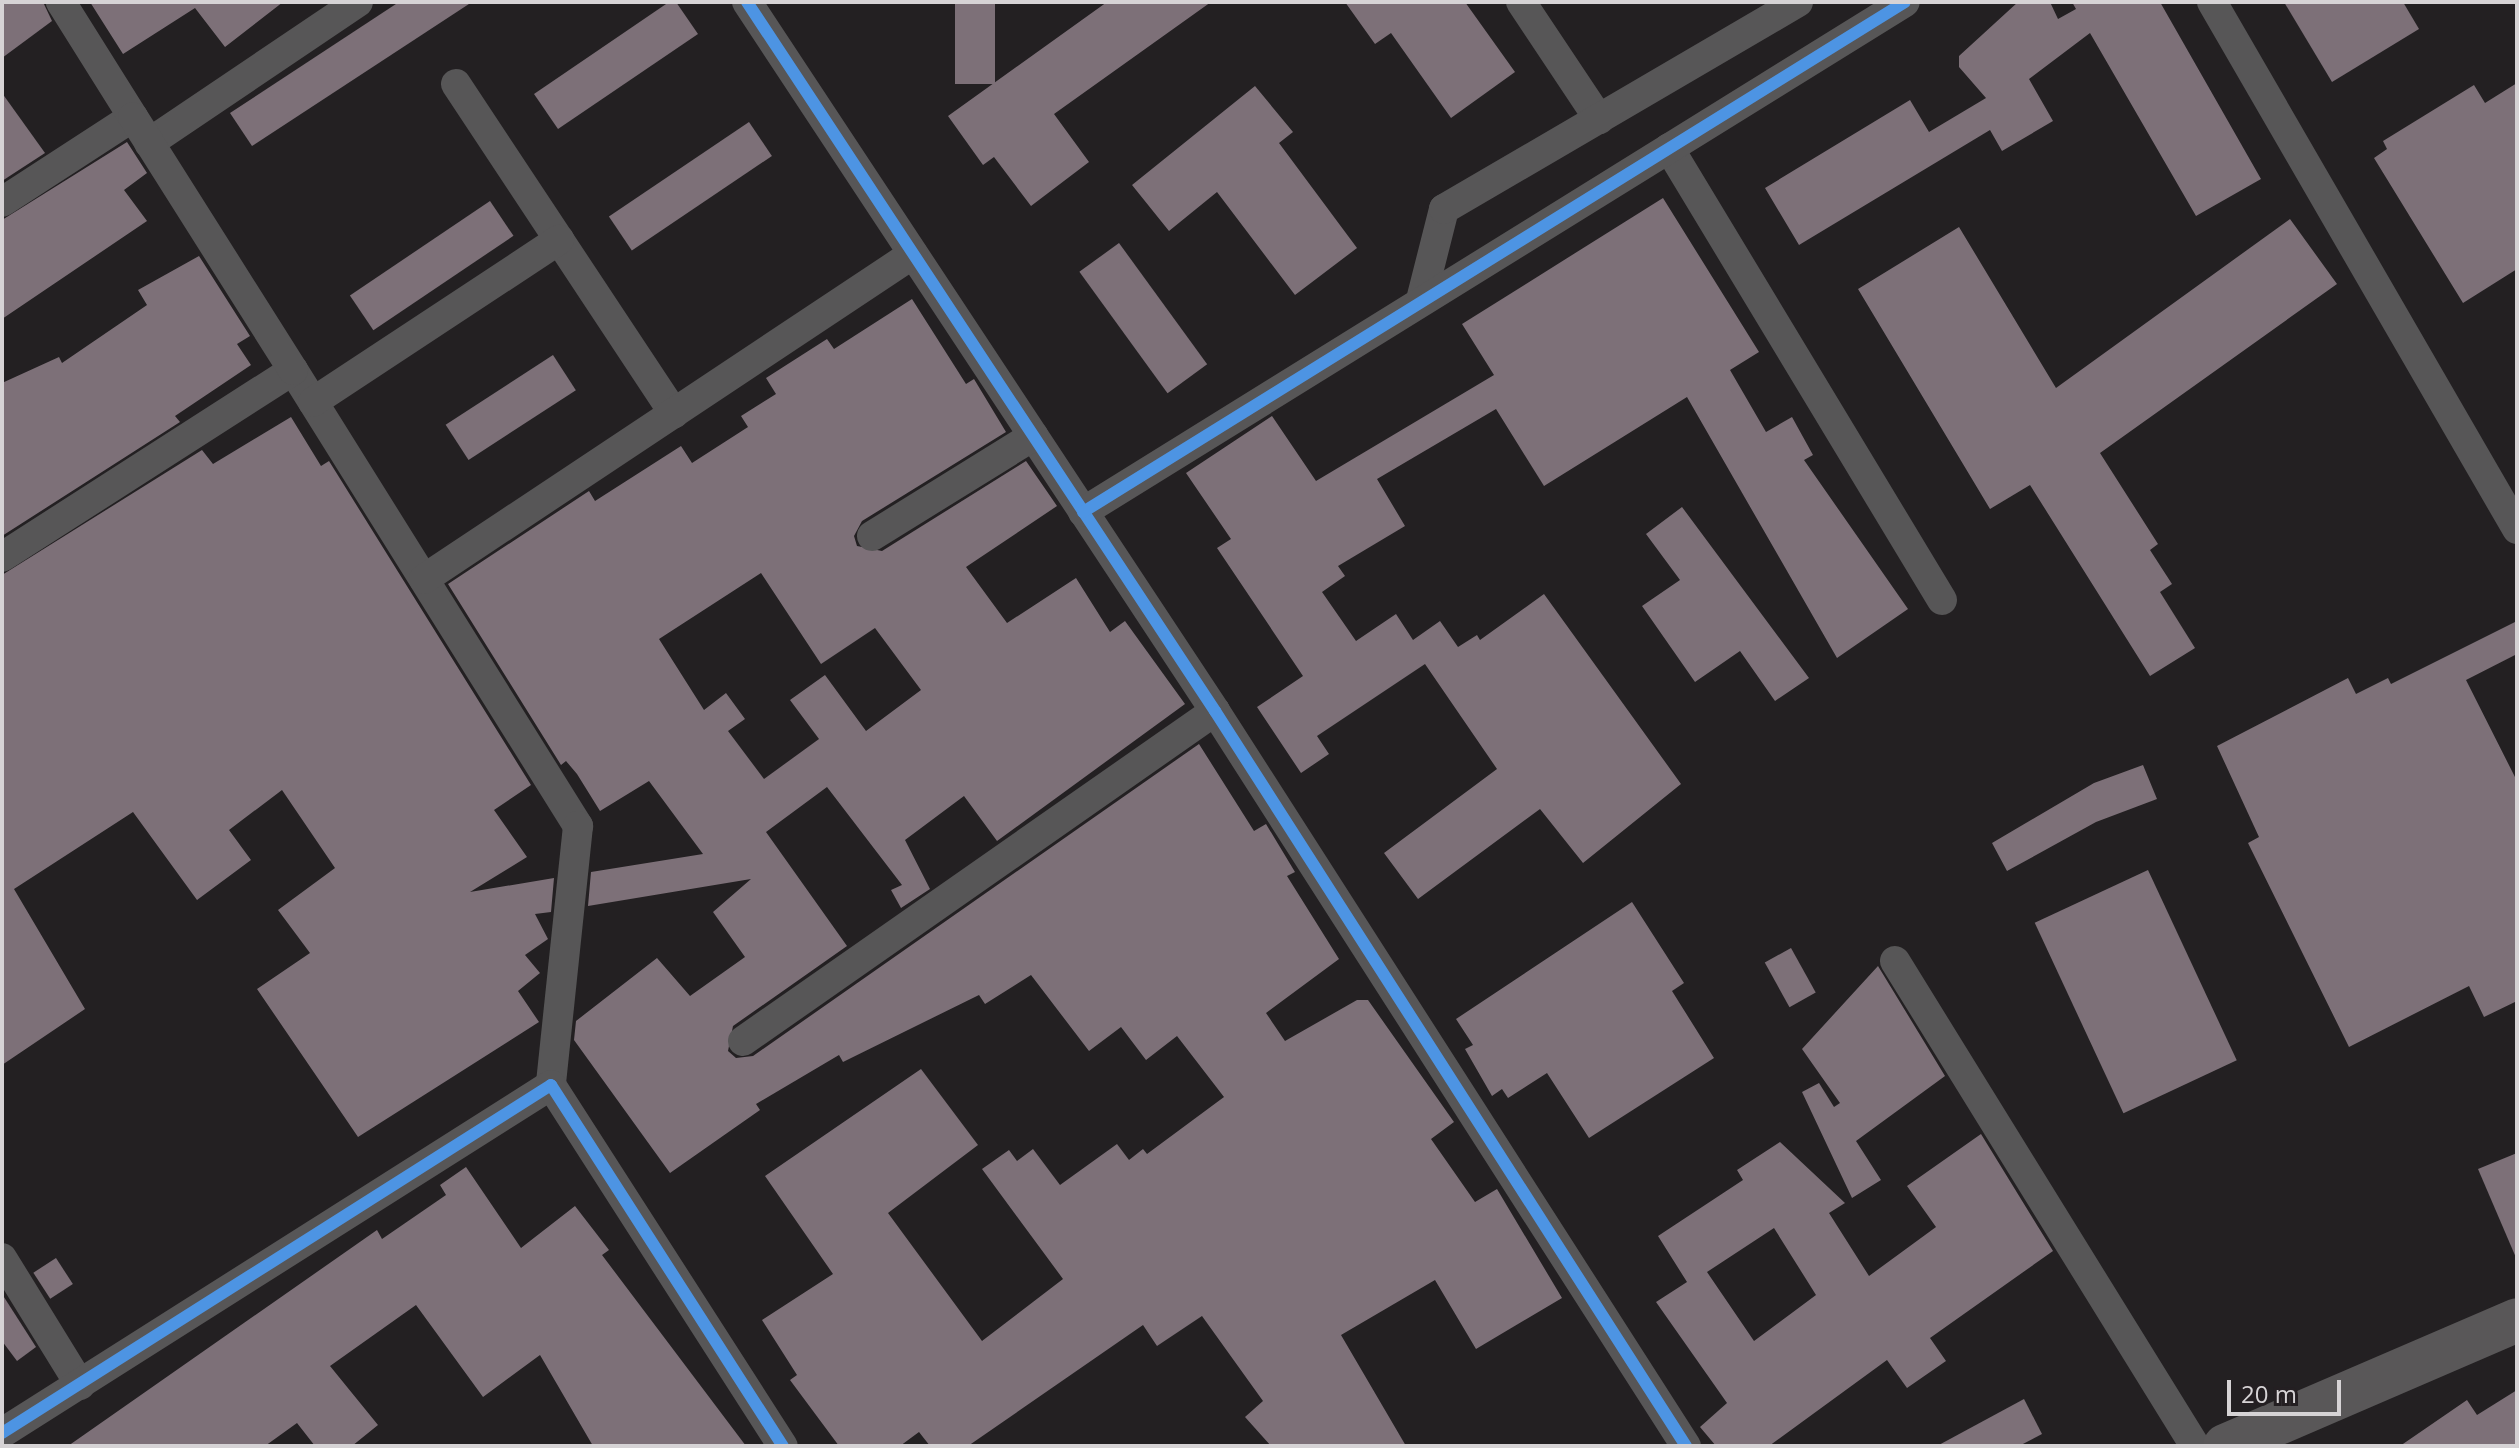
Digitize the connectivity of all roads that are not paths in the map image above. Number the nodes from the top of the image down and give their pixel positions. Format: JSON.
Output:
{"nodes":[{"id":1,"x":61,"y":2,"type":"edge"},
{"id":2,"x":358,"y":2,"type":"edge"},
{"id":3,"x":747,"y":2,"type":"edge"},
{"id":4,"x":1521,"y":2,"type":"edge"},
{"id":5,"x":1798,"y":2,"type":"edge"},
{"id":6,"x":1905,"y":2,"type":"edge"},
{"id":7,"x":2212,"y":2,"type":"edge"},
{"id":8,"x":456,"y":84,"type":"dead end"},
{"id":9,"x":133,"y":117,"type":"junction"},
{"id":10,"x":1599,"y":119,"type":"junction"},
{"id":11,"x":149,"y":143,"type":"junction"},
{"id":12,"x":1669,"y":148,"type":"junction"},
{"id":13,"x":2,"y":202,"type":"edge"},
{"id":14,"x":559,"y":240,"type":"junction"},
{"id":15,"x":913,"y":254,"type":"junction"},
{"id":16,"x":1421,"y":300,"type":"junction"},
{"id":17,"x":293,"y":370,"type":"junction"},
{"id":18,"x":313,"y":402,"type":"junction"},
{"id":19,"x":674,"y":413,"type":"junction"},
{"id":20,"x":1033,"y":436,"type":"junction"},
{"id":21,"x":1083,"y":512,"type":"junction"},
{"id":22,"x":2517,"y":529,"type":"edge"},
{"id":23,"x":872,"y":536,"type":"dead end"},
{"id":24,"x":2,"y":557,"type":"edge"},
{"id":25,"x":424,"y":579,"type":"junction"},
{"id":26,"x":1942,"y":600,"type":"dead end"},
{"id":27,"x":1215,"y":711,"type":"junction"},
{"id":28,"x":1895,"y":961,"type":"dead end"},
{"id":29,"x":743,"y":1041,"type":"dead end"},
{"id":30,"x":551,"y":1085,"type":"junction"},
{"id":31,"x":2,"y":1258,"type":"edge"},
{"id":32,"x":2517,"y":1320,"type":"edge"},
{"id":33,"x":80,"y":1385,"type":"junction"},
{"id":34,"x":2,"y":1433,"type":"edge"},
{"id":35,"x":783,"y":1446,"type":"edge"},
{"id":36,"x":1686,"y":1446,"type":"edge"},
{"id":37,"x":2195,"y":1446,"type":"edge"},
{"id":38,"x":2225,"y":1446,"type":"edge"}],
"edges":[{"from":1,"to":9,"type":"street"},
{"from":2,"to":11,"type":"street"},
{"from":3,"to":15,"type":"street"},
{"from":4,"to":10,"type":"street"},
{"from":5,"to":10,"type":"street"},
{"from":6,"to":12,"type":"street"},
{"from":7,"to":22,"type":"street"},
{"from":8,"to":14,"type":"street"},
{"from":9,"to":11,"type":"street"},
{"from":9,"to":13,"type":"street"},
{"from":10,"to":16,"type":"street"},
{"from":11,"to":17,"type":"street"},
{"from":12,"to":16,"type":"street"},
{"from":12,"to":26,"type":"street"},
{"from":14,"to":18,"type":"street"},
{"from":14,"to":19,"type":"street"},
{"from":15,"to":19,"type":"street"},
{"from":15,"to":20,"type":"street"},
{"from":16,"to":21,"type":"street"},
{"from":17,"to":18,"type":"street"},
{"from":17,"to":24,"type":"street"},
{"from":18,"to":25,"type":"street"},
{"from":19,"to":25,"type":"street"},
{"from":20,"to":21,"type":"street"},
{"from":20,"to":23,"type":"street"},
{"from":21,"to":27,"type":"street"},
{"from":25,"to":30,"type":"street"},
{"from":27,"to":29,"type":"street"},
{"from":27,"to":36,"type":"street"},
{"from":28,"to":37,"type":"street"},
{"from":30,"to":33,"type":"street"},
{"from":30,"to":35,"type":"street"},
{"from":31,"to":33,"type":"street"},
{"from":32,"to":38,"type":"main road"},
{"from":33,"to":34,"type":"street"}]}
